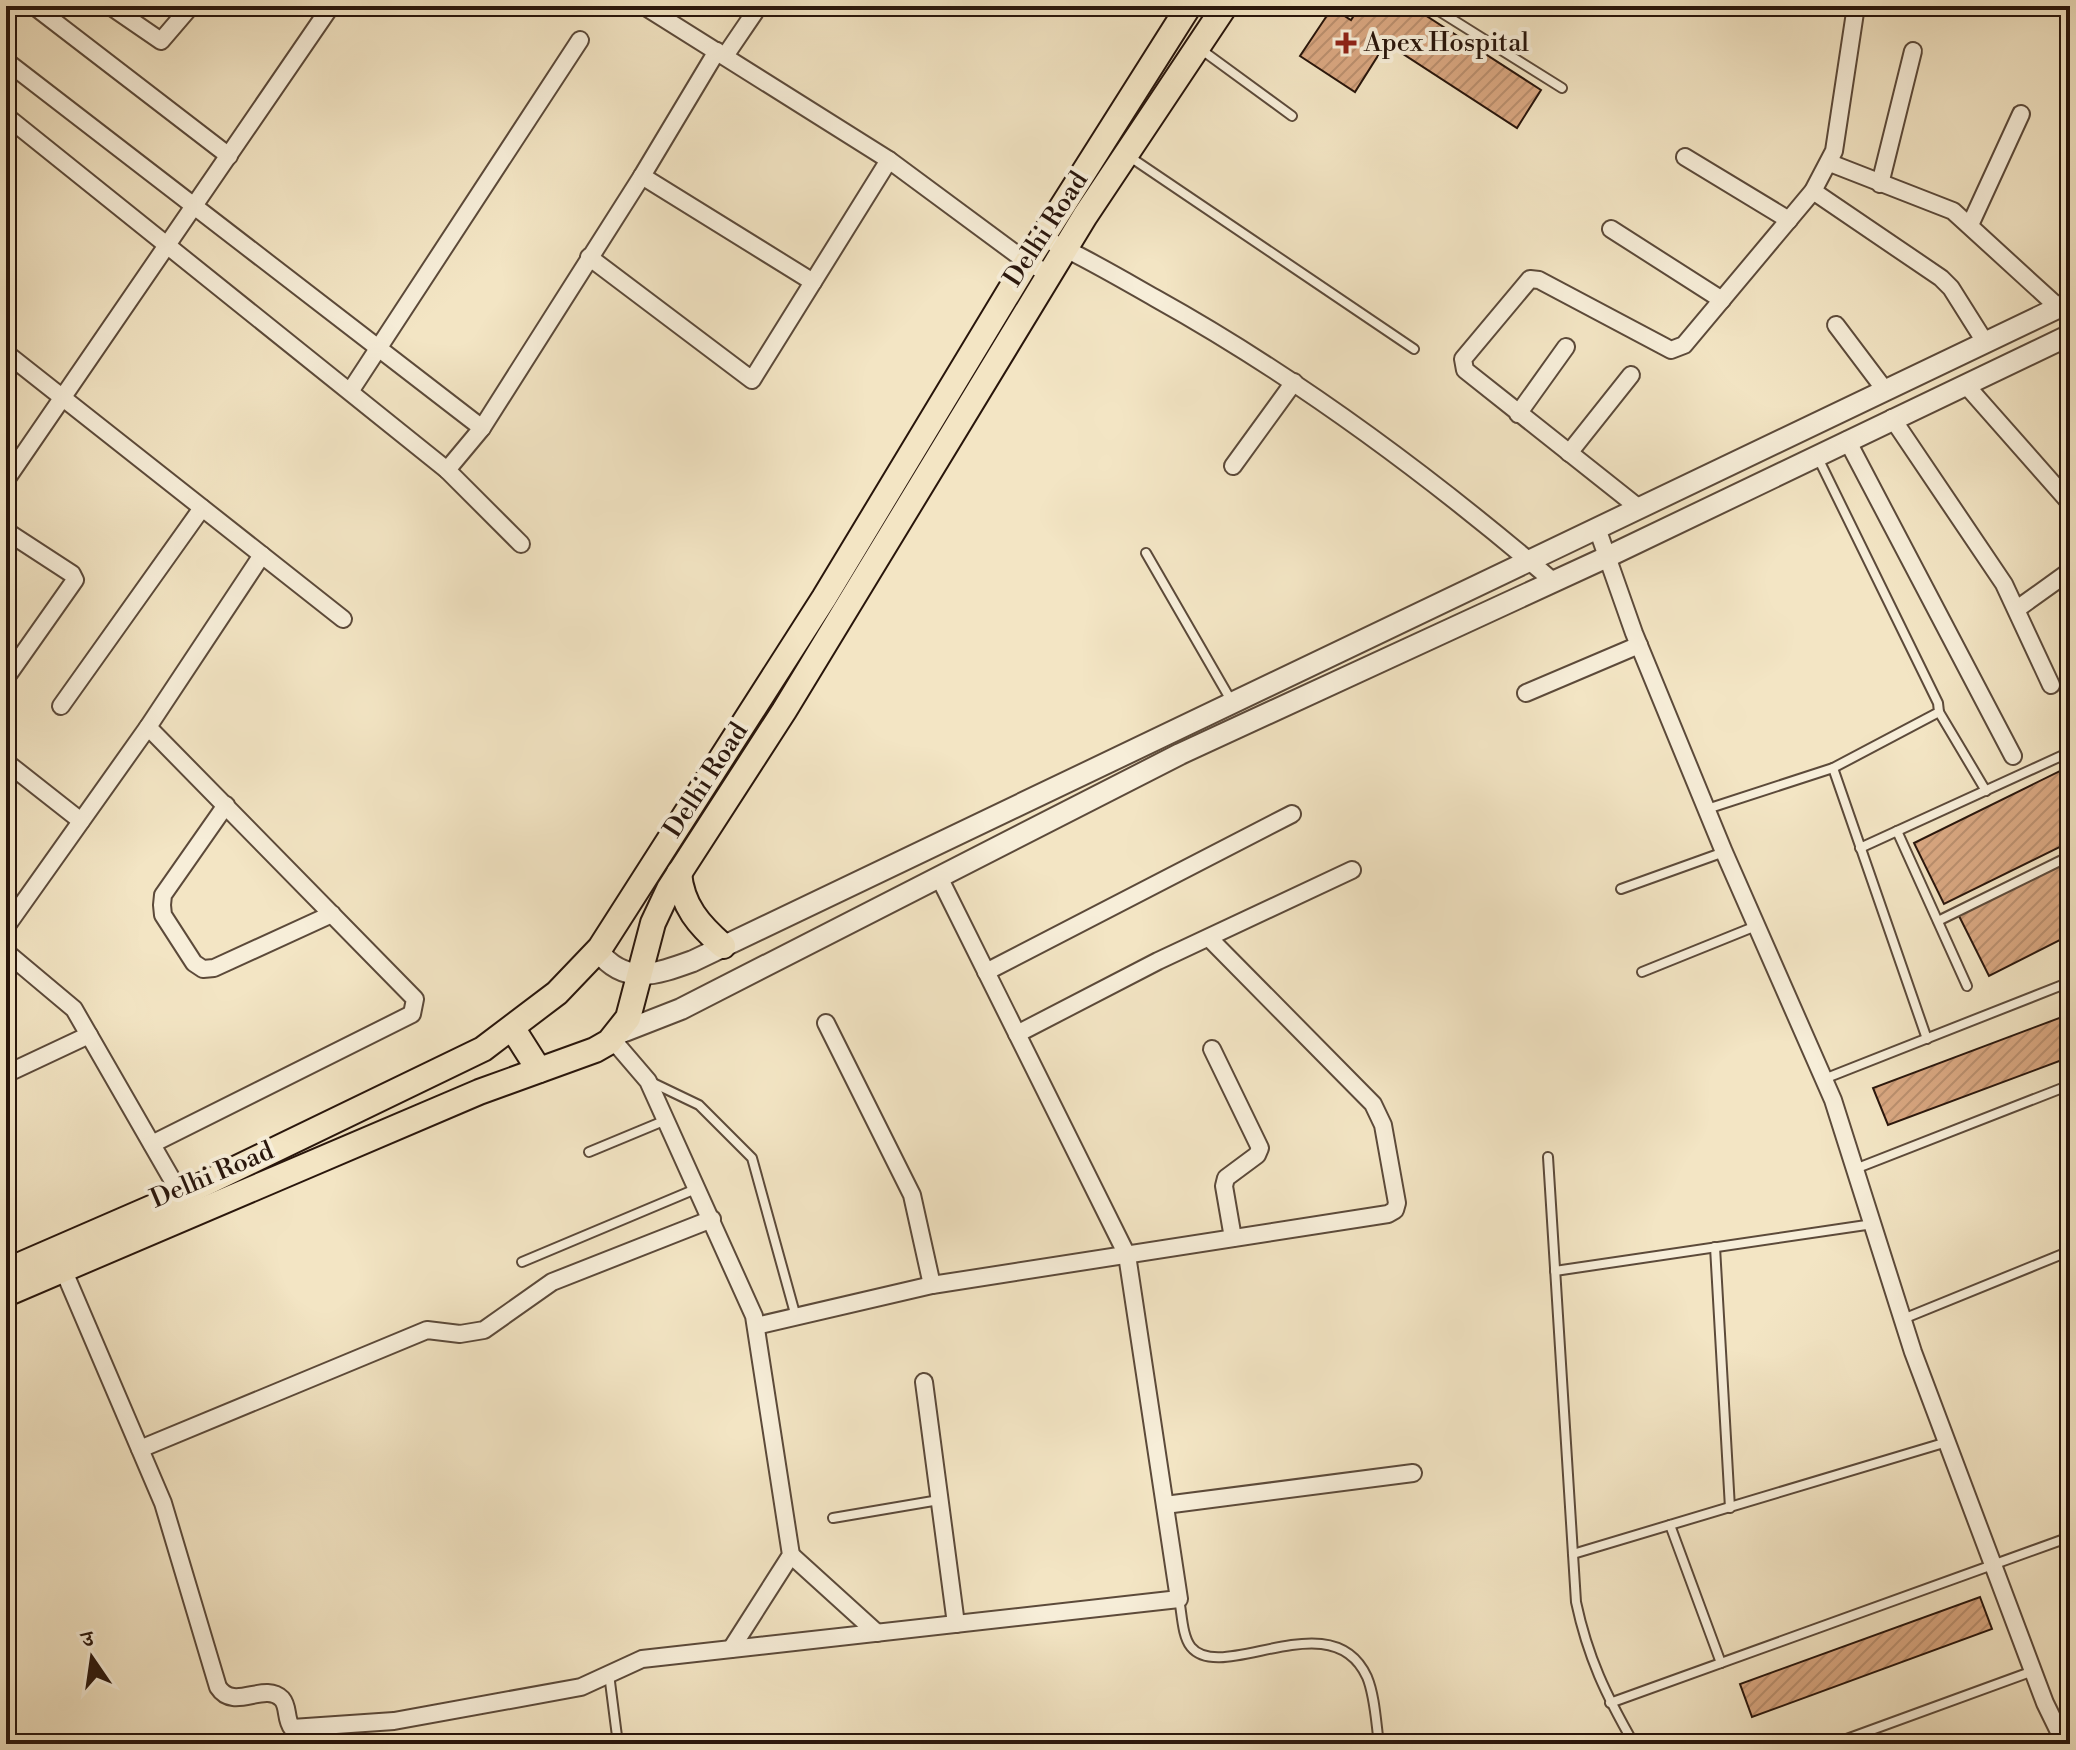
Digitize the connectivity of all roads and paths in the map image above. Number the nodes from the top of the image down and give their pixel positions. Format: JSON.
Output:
{"nodes":[{"id":1,"x":34,"y":6,"type":"edge"},
{"id":2,"x":110,"y":6,"type":"edge"},
{"id":3,"x":191,"y":6,"type":"edge"},
{"id":4,"x":331,"y":6,"type":"edge"},
{"id":5,"x":644,"y":6,"type":"edge"},
{"id":6,"x":759,"y":6,"type":"edge"},
{"id":7,"x":1189,"y":6,"type":"edge"},
{"id":8,"x":1225,"y":6,"type":"edge"},
{"id":9,"x":1431,"y":6,"type":"edge"},
{"id":10,"x":1856,"y":6,"type":"edge"},
{"id":11,"x":580,"y":40,"type":"dead end"},
{"id":12,"x":1198,"y":47,"type":"junction"},
{"id":13,"x":1913,"y":51,"type":"dead end"},
{"id":14,"x":721,"y":54,"type":"junction"},
{"id":15,"x":6,"y":61,"type":"edge"},
{"id":16,"x":1562,"y":88,"type":"dead end"},
{"id":17,"x":2021,"y":114,"type":"dead end"},
{"id":18,"x":6,"y":116,"type":"edge"},
{"id":19,"x":1292,"y":116,"type":"dead end"},
{"id":20,"x":1127,"y":155,"type":"junction"},
{"id":21,"x":229,"y":156,"type":"junction"},
{"id":22,"x":1685,"y":157,"type":"dead end"},
{"id":23,"x":889,"y":160,"type":"junction"},
{"id":24,"x":1830,"y":163,"type":"junction"},
{"id":25,"x":642,"y":176,"type":"junction"},
{"id":26,"x":1880,"y":184,"type":"junction"},
{"id":27,"x":1813,"y":191,"type":"junction"},
{"id":28,"x":195,"y":205,"type":"junction"},
{"id":29,"x":1789,"y":220,"type":"junction"},
{"id":30,"x":1970,"y":225,"type":"junction"},
{"id":31,"x":1611,"y":229,"type":"dead end"},
{"id":32,"x":1043,"y":238,"type":"junction"},
{"id":33,"x":168,"y":247,"type":"junction"},
{"id":34,"x":1065,"y":248,"type":"junction"},
{"id":35,"x":589,"y":257,"type":"junction"},
{"id":36,"x":1027,"y":262,"type":"junction"},
{"id":37,"x":1049,"y":274,"type":"junction"},
{"id":38,"x":813,"y":282,"type":"junction"},
{"id":39,"x":1722,"y":300,"type":"junction"},
{"id":40,"x":2064,"y":304,"type":"edge"},
{"id":41,"x":1836,"y":325,"type":"dead end"},
{"id":42,"x":2070,"y":335,"type":"edge"},
{"id":43,"x":1985,"y":342,"type":"junction"},
{"id":44,"x":1566,"y":347,"type":"dead end"},
{"id":45,"x":1414,"y":349,"type":"dead end"},
{"id":46,"x":381,"y":350,"type":"junction"},
{"id":47,"x":6,"y":353,"type":"edge"},
{"id":48,"x":1631,"y":375,"type":"dead end"},
{"id":49,"x":1294,"y":382,"type":"junction"},
{"id":50,"x":1965,"y":384,"type":"junction"},
{"id":51,"x":351,"y":390,"type":"junction"},
{"id":52,"x":1885,"y":390,"type":"junction"},
{"id":53,"x":62,"y":399,"type":"junction"},
{"id":54,"x":1518,"y":414,"type":"junction"},
{"id":55,"x":1892,"y":418,"type":"junction"},
{"id":56,"x":482,"y":428,"type":"junction"},
{"id":57,"x":1847,"y":440,"type":"junction"},
{"id":58,"x":1569,"y":453,"type":"junction"},
{"id":59,"x":1817,"y":455,"type":"junction"},
{"id":60,"x":1233,"y":466,"type":"dead end"},
{"id":61,"x":447,"y":470,"type":"junction"},
{"id":62,"x":6,"y":480,"type":"edge"},
{"id":63,"x":2070,"y":503,"type":"edge"},
{"id":64,"x":202,"y":508,"type":"junction"},
{"id":65,"x":1639,"y":508,"type":"junction"},
{"id":66,"x":1597,"y":528,"type":"junction"},
{"id":67,"x":6,"y":531,"type":"edge"},
{"id":68,"x":521,"y":544,"type":"dead end"},
{"id":69,"x":1146,"y":553,"type":"dead end"},
{"id":70,"x":262,"y":555,"type":"junction"},
{"id":71,"x":1607,"y":557,"type":"junction"},
{"id":72,"x":1529,"y":561,"type":"junction"},
{"id":73,"x":2070,"y":571,"type":"edge"},
{"id":74,"x":1554,"y":582,"type":"junction"},
{"id":75,"x":2017,"y":609,"type":"junction"},
{"id":76,"x":343,"y":619,"type":"dead end"},
{"id":77,"x":1639,"y":645,"type":"junction"},
{"id":78,"x":6,"y":678,"type":"edge"},
{"id":79,"x":2051,"y":685,"type":"dead end"},
{"id":80,"x":1526,"y":693,"type":"dead end"},
{"id":81,"x":1232,"y":703,"type":"junction"},
{"id":82,"x":61,"y":706,"type":"dead end"},
{"id":83,"x":1939,"y":712,"type":"junction"},
{"id":84,"x":148,"y":727,"type":"junction"},
{"id":85,"x":2070,"y":752,"type":"edge"},
{"id":86,"x":2013,"y":756,"type":"dead end"},
{"id":87,"x":6,"y":762,"type":"edge"},
{"id":88,"x":1833,"y":768,"type":"junction"},
{"id":89,"x":1986,"y":791,"type":"junction"},
{"id":90,"x":226,"y":805,"type":"junction"},
{"id":91,"x":1706,"y":810,"type":"junction"},
{"id":92,"x":1292,"y":814,"type":"dead end"},
{"id":93,"x":81,"y":821,"type":"junction"},
{"id":94,"x":1897,"y":831,"type":"junction"},
{"id":95,"x":1860,"y":848,"type":"junction"},
{"id":96,"x":1724,"y":852,"type":"junction"},
{"id":97,"x":2070,"y":856,"type":"edge"},
{"id":98,"x":1352,"y":870,"type":"dead end"},
{"id":99,"x":679,"y":873,"type":"junction"},
{"id":100,"x":940,"y":879,"type":"junction"},
{"id":101,"x":1621,"y":889,"type":"dead end"},
{"id":102,"x":332,"y":914,"type":"junction"},
{"id":103,"x":1938,"y":921,"type":"junction"},
{"id":104,"x":1756,"y":926,"type":"junction"},
{"id":105,"x":6,"y":927,"type":"edge"},
{"id":106,"x":1209,"y":938,"type":"junction"},
{"id":107,"x":723,"y":946,"type":"junction"},
{"id":108,"x":598,"y":951,"type":"junction"},
{"id":109,"x":6,"y":952,"type":"edge"},
{"id":110,"x":986,"y":972,"type":"junction"},
{"id":111,"x":1642,"y":972,"type":"dead end"},
{"id":112,"x":641,"y":977,"type":"junction"},
{"id":113,"x":2070,"y":982,"type":"edge"},
{"id":114,"x":1967,"y":986,"type":"dead end"},
{"id":115,"x":826,"y":1023,"type":"dead end"},
{"id":116,"x":513,"y":1029,"type":"junction"},
{"id":117,"x":1017,"y":1034,"type":"junction"},
{"id":118,"x":89,"y":1035,"type":"junction"},
{"id":119,"x":614,"y":1036,"type":"junction"},
{"id":120,"x":1927,"y":1039,"type":"junction"},
{"id":121,"x":1212,"y":1049,"type":"dead end"},
{"id":122,"x":539,"y":1070,"type":"junction"},
{"id":123,"x":6,"y":1074,"type":"edge"},
{"id":124,"x":1824,"y":1079,"type":"junction"},
{"id":125,"x":648,"y":1081,"type":"junction"},
{"id":126,"x":2070,"y":1085,"type":"edge"},
{"id":127,"x":666,"y":1120,"type":"junction"},
{"id":128,"x":152,"y":1144,"type":"junction"},
{"id":129,"x":589,"y":1152,"type":"dead end"},
{"id":130,"x":1548,"y":1157,"type":"dead end"},
{"id":131,"x":1855,"y":1169,"type":"junction"},
{"id":132,"x":698,"y":1188,"type":"junction"},
{"id":133,"x":181,"y":1195,"type":"junction"},
{"id":134,"x":712,"y":1219,"type":"junction"},
{"id":135,"x":1873,"y":1224,"type":"junction"},
{"id":136,"x":1233,"y":1238,"type":"junction"},
{"id":137,"x":1715,"y":1247,"type":"junction"},
{"id":138,"x":2070,"y":1251,"type":"edge"},
{"id":139,"x":1127,"y":1255,"type":"junction"},
{"id":140,"x":59,"y":1260,"type":"junction"},
{"id":141,"x":522,"y":1262,"type":"dead end"},
{"id":142,"x":6,"y":1271,"type":"edge"},
{"id":143,"x":1555,"y":1271,"type":"junction"},
{"id":144,"x":932,"y":1285,"type":"junction"},
{"id":145,"x":6,"y":1294,"type":"edge"},
{"id":146,"x":796,"y":1317,"type":"junction"},
{"id":147,"x":1903,"y":1319,"type":"junction"},
{"id":148,"x":756,"y":1326,"type":"junction"},
{"id":149,"x":924,"y":1382,"type":"dead end"},
{"id":150,"x":1947,"y":1442,"type":"junction"},
{"id":151,"x":140,"y":1449,"type":"junction"},
{"id":152,"x":1413,"y":1473,"type":"dead end"},
{"id":153,"x":939,"y":1500,"type":"junction"},
{"id":154,"x":1165,"y":1505,"type":"junction"},
{"id":155,"x":1730,"y":1508,"type":"junction"},
{"id":156,"x":833,"y":1518,"type":"dead end"},
{"id":157,"x":1670,"y":1525,"type":"junction"},
{"id":158,"x":2070,"y":1537,"type":"edge"},
{"id":159,"x":1573,"y":1554,"type":"junction"},
{"id":160,"x":791,"y":1555,"type":"junction"},
{"id":161,"x":1993,"y":1565,"type":"junction"},
{"id":162,"x":1179,"y":1599,"type":"junction"},
{"id":163,"x":956,"y":1624,"type":"junction"},
{"id":164,"x":877,"y":1633,"type":"junction"},
{"id":165,"x":731,"y":1649,"type":"junction"},
{"id":166,"x":1721,"y":1663,"type":"junction"},
{"id":167,"x":2033,"y":1671,"type":"junction"},
{"id":168,"x":609,"y":1674,"type":"junction"},
{"id":169,"x":1610,"y":1703,"type":"junction"},
{"id":170,"x":618,"y":1744,"type":"edge"},
{"id":171,"x":1379,"y":1744,"type":"edge"},
{"id":172,"x":1634,"y":1744,"type":"edge"},
{"id":173,"x":1833,"y":1744,"type":"edge"},
{"id":174,"x":2065,"y":1744,"type":"edge"}],
"edges":[{"from":1,"to":21,"type":"street"},
{"from":2,"to":3,"type":"street"},
{"from":4,"to":21,"type":"street"},
{"from":5,"to":14,"type":"street"},
{"from":6,"to":14,"type":"street"},
{"from":7,"to":32,"type":"main road"},
{"from":8,"to":12,"type":"main road","name":"Delhi Road"},
{"from":9,"to":16,"type":"lane"},
{"from":10,"to":24,"type":"street"},
{"from":11,"to":46,"type":"street"},
{"from":12,"to":19,"type":"lane"},
{"from":12,"to":20,"type":"main road","name":"Delhi Road"},
{"from":13,"to":26,"type":"street"},
{"from":14,"to":23,"type":"street"},
{"from":14,"to":25,"type":"street"},
{"from":15,"to":28,"type":"street"},
{"from":17,"to":30,"type":"street"},
{"from":18,"to":33,"type":"street"},
{"from":20,"to":34,"type":"main road","name":"Delhi Road"},
{"from":20,"to":45,"type":"lane"},
{"from":21,"to":28,"type":"street"},
{"from":22,"to":29,"type":"street"},
{"from":23,"to":36,"type":"street"},
{"from":23,"to":38,"type":"street"},
{"from":24,"to":26,"type":"street"},
{"from":24,"to":27,"type":"street"},
{"from":25,"to":35,"type":"street"},
{"from":25,"to":38,"type":"street"},
{"from":26,"to":30,"type":"street"},
{"from":27,"to":29,"type":"street"},
{"from":27,"to":43,"type":"street"},
{"from":28,"to":33,"type":"street"},
{"from":28,"to":46,"type":"street"},
{"from":29,"to":39,"type":"street"},
{"from":30,"to":40,"type":"street"},
{"from":31,"to":39,"type":"street"},
{"from":32,"to":34,"type":"street"},
{"from":32,"to":36,"type":"main road"},
{"from":33,"to":51,"type":"street"},
{"from":33,"to":53,"type":"street"},
{"from":34,"to":37,"type":"main road","name":"Delhi Road"},
{"from":34,"to":49,"type":"street"},
{"from":35,"to":38,"type":"street"},
{"from":35,"to":56,"type":"street"},
{"from":36,"to":37,"type":"street"},
{"from":36,"to":108,"type":"main road"},
{"from":37,"to":99,"type":"main road","name":"Delhi Road"},
{"from":39,"to":54,"type":"street"},
{"from":40,"to":43,"type":"street"},
{"from":41,"to":52,"type":"street"},
{"from":42,"to":50,"type":"street"},
{"from":43,"to":52,"type":"street"},
{"from":44,"to":54,"type":"street"},
{"from":46,"to":51,"type":"street"},
{"from":46,"to":56,"type":"street"},
{"from":47,"to":53,"type":"street"},
{"from":48,"to":58,"type":"street"},
{"from":49,"to":60,"type":"street"},
{"from":49,"to":72,"type":"street"},
{"from":50,"to":55,"type":"street"},
{"from":50,"to":63,"type":"street"},
{"from":51,"to":61,"type":"street"},
{"from":52,"to":65,"type":"street"},
{"from":53,"to":62,"type":"street"},
{"from":53,"to":64,"type":"street"},
{"from":54,"to":58,"type":"street"},
{"from":55,"to":57,"type":"street"},
{"from":55,"to":75,"type":"street"},
{"from":56,"to":61,"type":"street"},
{"from":57,"to":59,"type":"street"},
{"from":57,"to":86,"type":"street"},
{"from":58,"to":65,"type":"street"},
{"from":59,"to":71,"type":"street"},
{"from":59,"to":83,"type":"lane"},
{"from":61,"to":68,"type":"street"},
{"from":64,"to":70,"type":"street"},
{"from":64,"to":82,"type":"street"},
{"from":65,"to":66,"type":"street"},
{"from":66,"to":71,"type":"street"},
{"from":66,"to":72,"type":"street"},
{"from":67,"to":78,"type":"street"},
{"from":69,"to":81,"type":"lane"},
{"from":70,"to":76,"type":"street"},
{"from":70,"to":84,"type":"street"},
{"from":71,"to":74,"type":"street"},
{"from":71,"to":77,"type":"street"},
{"from":72,"to":74,"type":"street"},
{"from":72,"to":81,"type":"street"},
{"from":73,"to":75,"type":"street"},
{"from":74,"to":100,"type":"street"},
{"from":75,"to":79,"type":"street"},
{"from":77,"to":80,"type":"street"},
{"from":77,"to":91,"type":"street"},
{"from":81,"to":107,"type":"street"},
{"from":83,"to":88,"type":"lane"},
{"from":83,"to":89,"type":"lane"},
{"from":84,"to":90,"type":"street"},
{"from":84,"to":93,"type":"street"},
{"from":85,"to":89,"type":"lane"},
{"from":87,"to":93,"type":"street"},
{"from":88,"to":91,"type":"lane"},
{"from":88,"to":95,"type":"lane"},
{"from":89,"to":94,"type":"lane"},
{"from":90,"to":102,"type":"street"},
{"from":90,"to":102,"type":"street"},
{"from":91,"to":96,"type":"street"},
{"from":92,"to":110,"type":"street"},
{"from":93,"to":105,"type":"street"},
{"from":94,"to":95,"type":"lane"},
{"from":94,"to":103,"type":"lane"},
{"from":95,"to":120,"type":"lane"},
{"from":96,"to":101,"type":"lane"},
{"from":96,"to":104,"type":"street"},
{"from":97,"to":103,"type":"lane"},
{"from":98,"to":106,"type":"street"},
{"from":99,"to":107,"type":"main road"},
{"from":99,"to":112,"type":"main road","name":"Delhi Road"},
{"from":100,"to":110,"type":"street"},
{"from":100,"to":119,"type":"street"},
{"from":102,"to":128,"type":"street"},
{"from":103,"to":114,"type":"lane"},
{"from":104,"to":111,"type":"lane"},
{"from":104,"to":124,"type":"street"},
{"from":106,"to":117,"type":"street"},
{"from":106,"to":136,"type":"street"},
{"from":107,"to":112,"type":"street"},
{"from":108,"to":112,"type":"street"},
{"from":108,"to":116,"type":"main road"},
{"from":109,"to":118,"type":"street"},
{"from":110,"to":117,"type":"street"},
{"from":112,"to":119,"type":"main road","name":"Delhi Road"},
{"from":113,"to":120,"type":"lane"},
{"from":115,"to":144,"type":"street"},
{"from":116,"to":122,"type":"main road"},
{"from":116,"to":133,"type":"main road"},
{"from":117,"to":139,"type":"street"},
{"from":118,"to":123,"type":"street"},
{"from":118,"to":128,"type":"street"},
{"from":119,"to":122,"type":"main road","name":"Delhi Road"},
{"from":119,"to":125,"type":"street"},
{"from":120,"to":124,"type":"lane"},
{"from":121,"to":136,"type":"street"},
{"from":122,"to":140,"type":"main road","name":"Delhi Road"},
{"from":124,"to":131,"type":"street"},
{"from":125,"to":127,"type":"street"},
{"from":125,"to":146,"type":"lane"},
{"from":126,"to":131,"type":"lane"},
{"from":127,"to":129,"type":"lane"},
{"from":127,"to":132,"type":"street"},
{"from":128,"to":133,"type":"street"},
{"from":130,"to":143,"type":"lane"},
{"from":131,"to":135,"type":"street"},
{"from":132,"to":134,"type":"street"},
{"from":132,"to":141,"type":"lane"},
{"from":133,"to":140,"type":"main road"},
{"from":134,"to":148,"type":"street"},
{"from":134,"to":151,"type":"street"},
{"from":135,"to":137,"type":"lane"},
{"from":135,"to":147,"type":"street"},
{"from":136,"to":139,"type":"street"},
{"from":137,"to":143,"type":"lane"},
{"from":137,"to":155,"type":"lane"},
{"from":138,"to":147,"type":"lane"},
{"from":139,"to":144,"type":"street"},
{"from":139,"to":154,"type":"street"},
{"from":140,"to":142,"type":"main road"},
{"from":140,"to":145,"type":"main road","name":"Delhi Road"},
{"from":140,"to":151,"type":"street"},
{"from":143,"to":159,"type":"lane"},
{"from":144,"to":146,"type":"street"},
{"from":146,"to":148,"type":"street"},
{"from":147,"to":150,"type":"street"},
{"from":148,"to":160,"type":"street"},
{"from":149,"to":153,"type":"street"},
{"from":150,"to":155,"type":"lane"},
{"from":150,"to":161,"type":"street"},
{"from":151,"to":168,"type":"street"},
{"from":152,"to":154,"type":"street"},
{"from":153,"to":156,"type":"lane"},
{"from":153,"to":163,"type":"street"},
{"from":154,"to":162,"type":"street"},
{"from":155,"to":157,"type":"lane"},
{"from":157,"to":159,"type":"lane"},
{"from":157,"to":166,"type":"lane"},
{"from":158,"to":161,"type":"lane"},
{"from":159,"to":169,"type":"lane"},
{"from":160,"to":164,"type":"street"},
{"from":160,"to":165,"type":"street"},
{"from":161,"to":166,"type":"lane"},
{"from":161,"to":167,"type":"street"},
{"from":162,"to":163,"type":"street"},
{"from":162,"to":171,"type":"lane"},
{"from":163,"to":164,"type":"street"},
{"from":164,"to":165,"type":"street"},
{"from":165,"to":168,"type":"street"},
{"from":166,"to":169,"type":"lane"},
{"from":167,"to":173,"type":"lane"},
{"from":167,"to":174,"type":"street"},
{"from":168,"to":170,"type":"lane"},
{"from":169,"to":172,"type":"lane"}]}
